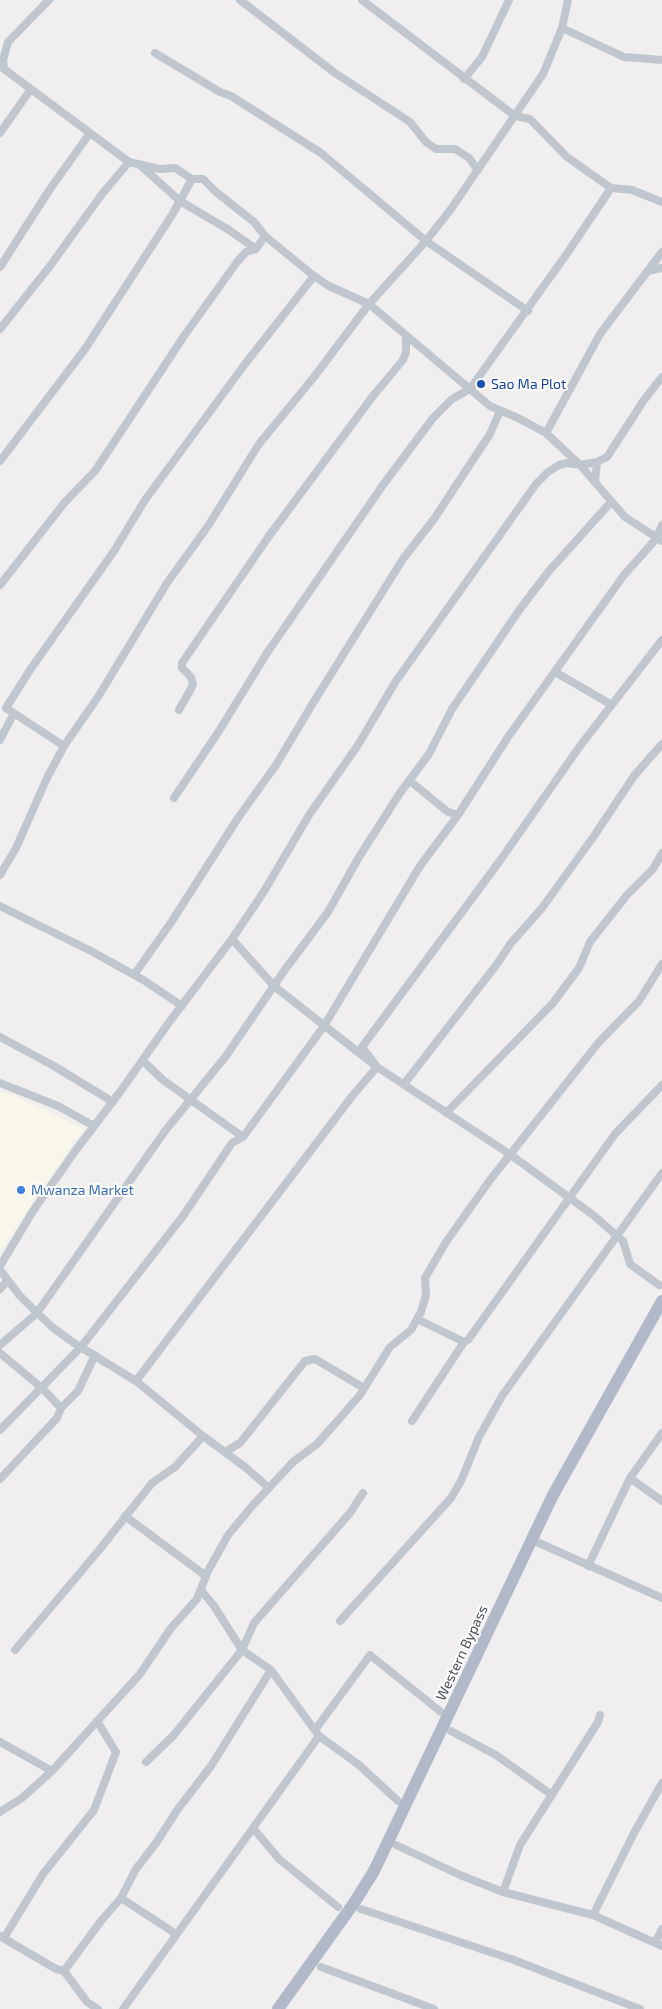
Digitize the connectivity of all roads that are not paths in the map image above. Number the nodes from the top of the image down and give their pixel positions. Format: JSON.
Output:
{"nodes":[{"id":1,"x":49,"y":0,"type":"edge"},
{"id":2,"x":240,"y":0,"type":"edge"},
{"id":3,"x":362,"y":0,"type":"edge"},
{"id":4,"x":509,"y":0,"type":"edge"},
{"id":5,"x":568,"y":0,"type":"edge"},
{"id":6,"x":562,"y":28,"type":"junction"},
{"id":7,"x":155,"y":53,"type":"dead end"},
{"id":8,"x":662,"y":60,"type":"edge"},
{"id":9,"x":2,"y":68,"type":"edge"},
{"id":10,"x":464,"y":79,"type":"junction"},
{"id":11,"x":31,"y":89,"type":"junction"},
{"id":12,"x":515,"y":116,"type":"junction"},
{"id":13,"x":0,"y":133,"type":"edge"},
{"id":14,"x":90,"y":133,"type":"junction"},
{"id":15,"x":129,"y":162,"type":"junction"},
{"id":16,"x":139,"y":165,"type":"junction"},
{"id":17,"x":478,"y":170,"type":"junction"},
{"id":18,"x":192,"y":179,"type":"junction"},
{"id":19,"x":611,"y":188,"type":"junction"},
{"id":20,"x":180,"y":200,"type":"junction"},
{"id":21,"x":662,"y":202,"type":"edge"},
{"id":22,"x":265,"y":236,"type":"junction"},
{"id":23,"x":426,"y":241,"type":"junction"},
{"id":24,"x":256,"y":249,"type":"junction"},
{"id":25,"x":662,"y":252,"type":"edge"},
{"id":26,"x":0,"y":267,"type":"edge"},
{"id":27,"x":662,"y":268,"type":"edge"},
{"id":28,"x":648,"y":271,"type":"junction"},
{"id":29,"x":314,"y":276,"type":"junction"},
{"id":30,"x":369,"y":304,"type":"junction"},
{"id":31,"x":528,"y":311,"type":"junction"},
{"id":32,"x":0,"y":329,"type":"edge"},
{"id":33,"x":406,"y":336,"type":"junction"},
{"id":34,"x":662,"y":377,"type":"edge"},
{"id":35,"x":470,"y":390,"type":"junction"},
{"id":36,"x":500,"y":411,"type":"junction"},
{"id":37,"x":546,"y":433,"type":"junction"},
{"id":38,"x":0,"y":461,"type":"edge"},
{"id":39,"x":597,"y":462,"type":"junction"},
{"id":40,"x":580,"y":465,"type":"junction"},
{"id":41,"x":595,"y":482,"type":"junction"},
{"id":42,"x":611,"y":502,"type":"junction"},
{"id":43,"x":662,"y":525,"type":"edge"},
{"id":44,"x":659,"y":540,"type":"edge"},
{"id":45,"x":0,"y":584,"type":"edge"},
{"id":46,"x":662,"y":640,"type":"edge"},
{"id":47,"x":555,"y":672,"type":"junction"},
{"id":48,"x":612,"y":705,"type":"junction"},
{"id":49,"x":3,"y":706,"type":"edge"},
{"id":50,"x":179,"y":710,"type":"dead end"},
{"id":51,"x":14,"y":713,"type":"junction"},
{"id":52,"x":0,"y":740,"type":"edge"},
{"id":53,"x":662,"y":744,"type":"edge"},
{"id":54,"x":64,"y":746,"type":"junction"},
{"id":55,"x":410,"y":781,"type":"junction"},
{"id":56,"x":174,"y":798,"type":"dead end"},
{"id":57,"x":458,"y":815,"type":"junction"},
{"id":58,"x":662,"y":853,"type":"edge"},
{"id":59,"x":3,"y":865,"type":"edge"},
{"id":60,"x":0,"y":875,"type":"edge"},
{"id":61,"x":0,"y":906,"type":"edge"},
{"id":62,"x":232,"y":939,"type":"junction"},
{"id":63,"x":662,"y":964,"type":"edge"},
{"id":64,"x":134,"y":975,"type":"junction"},
{"id":65,"x":274,"y":986,"type":"junction"},
{"id":66,"x":182,"y":1006,"type":"junction"},
{"id":67,"x":324,"y":1026,"type":"junction"},
{"id":68,"x":0,"y":1037,"type":"edge"},
{"id":69,"x":143,"y":1061,"type":"junction"},
{"id":70,"x":377,"y":1067,"type":"junction"},
{"id":71,"x":0,"y":1083,"type":"edge"},
{"id":72,"x":404,"y":1084,"type":"junction"},
{"id":73,"x":662,"y":1085,"type":"edge"},
{"id":74,"x":190,"y":1100,"type":"junction"},
{"id":75,"x":113,"y":1102,"type":"junction"},
{"id":76,"x":446,"y":1113,"type":"junction"},
{"id":77,"x":94,"y":1126,"type":"junction"},
{"id":78,"x":243,"y":1137,"type":"junction"},
{"id":79,"x":511,"y":1155,"type":"junction"},
{"id":80,"x":662,"y":1173,"type":"edge"},
{"id":81,"x":568,"y":1196,"type":"junction"},
{"id":82,"x":618,"y":1236,"type":"junction"},
{"id":83,"x":0,"y":1266,"type":"edge"},
{"id":84,"x":0,"y":1270,"type":"edge"},
{"id":85,"x":7,"y":1281,"type":"junction"},
{"id":86,"x":659,"y":1285,"type":"dead end"},
{"id":87,"x":0,"y":1289,"type":"edge"},
{"id":88,"x":662,"y":1301,"type":"edge"},
{"id":89,"x":37,"y":1313,"type":"junction"},
{"id":90,"x":417,"y":1319,"type":"junction"},
{"id":91,"x":464,"y":1342,"type":"junction"},
{"id":92,"x":0,"y":1345,"type":"edge"},
{"id":93,"x":81,"y":1348,"type":"junction"},
{"id":94,"x":0,"y":1353,"type":"edge"},
{"id":95,"x":95,"y":1356,"type":"junction"},
{"id":96,"x":136,"y":1381,"type":"junction"},
{"id":97,"x":43,"y":1388,"type":"junction"},
{"id":98,"x":364,"y":1388,"type":"junction"},
{"id":99,"x":61,"y":1408,"type":"junction"},
{"id":100,"x":412,"y":1421,"type":"dead end"},
{"id":101,"x":0,"y":1430,"type":"edge"},
{"id":102,"x":662,"y":1433,"type":"edge"},
{"id":103,"x":203,"y":1436,"type":"junction"},
{"id":104,"x":225,"y":1452,"type":"junction"},
{"id":105,"x":630,"y":1478,"type":"junction"},
{"id":106,"x":0,"y":1479,"type":"edge"},
{"id":107,"x":269,"y":1488,"type":"junction"},
{"id":108,"x":363,"y":1493,"type":"dead end"},
{"id":109,"x":662,"y":1501,"type":"edge"},
{"id":110,"x":125,"y":1516,"type":"junction"},
{"id":111,"x":540,"y":1543,"type":"dead end"},
{"id":112,"x":588,"y":1566,"type":"junction"},
{"id":113,"x":206,"y":1576,"type":"junction"},
{"id":114,"x":201,"y":1590,"type":"junction"},
{"id":115,"x":662,"y":1598,"type":"edge"},
{"id":116,"x":340,"y":1621,"type":"dead end"},
{"id":117,"x":15,"y":1650,"type":"dead end"},
{"id":118,"x":242,"y":1650,"type":"junction"},
{"id":119,"x":271,"y":1670,"type":"junction"},
{"id":120,"x":441,"y":1712,"type":"dead end"},
{"id":121,"x":600,"y":1715,"type":"dead end"},
{"id":122,"x":97,"y":1721,"type":"junction"},
{"id":123,"x":451,"y":1731,"type":"dead end"},
{"id":124,"x":317,"y":1733,"type":"junction"},
{"id":125,"x":0,"y":1742,"type":"edge"},
{"id":126,"x":146,"y":1762,"type":"dead end"},
{"id":127,"x":52,"y":1771,"type":"junction"},
{"id":128,"x":662,"y":1782,"type":"edge"},
{"id":129,"x":552,"y":1795,"type":"junction"},
{"id":130,"x":398,"y":1801,"type":"dead end"},
{"id":131,"x":0,"y":1811,"type":"edge"},
{"id":132,"x":253,"y":1828,"type":"junction"},
{"id":133,"x":396,"y":1845,"type":"dead end"},
{"id":134,"x":503,"y":1892,"type":"junction"},
{"id":135,"x":121,"y":1898,"type":"junction"},
{"id":136,"x":338,"y":1907,"type":"dead end"},
{"id":137,"x":361,"y":1909,"type":"dead end"},
{"id":138,"x":593,"y":1915,"type":"junction"},
{"id":139,"x":662,"y":1929,"type":"edge"},
{"id":140,"x":176,"y":1934,"type":"junction"},
{"id":141,"x":2,"y":1937,"type":"edge"},
{"id":142,"x":658,"y":1944,"type":"edge"},
{"id":143,"x":322,"y":1967,"type":"dead end"},
{"id":144,"x":64,"y":1971,"type":"junction"},
{"id":145,"x":98,"y":2009,"type":"edge"},
{"id":146,"x":123,"y":2009,"type":"edge"},
{"id":147,"x":278,"y":2009,"type":"edge"},
{"id":148,"x":434,"y":2009,"type":"edge"},
{"id":149,"x":640,"y":2009,"type":"edge"}],
"edges":[{"from":1,"to":9,"type":"street"},
{"from":2,"to":17,"type":"street"},
{"from":3,"to":10,"type":"street"},
{"from":4,"to":10,"type":"street"},
{"from":5,"to":6,"type":"street"},
{"from":6,"to":8,"type":"street"},
{"from":6,"to":12,"type":"street"},
{"from":7,"to":23,"type":"street"},
{"from":9,"to":11,"type":"street"},
{"from":10,"to":12,"type":"street"},
{"from":11,"to":13,"type":"street"},
{"from":11,"to":14,"type":"street"},
{"from":12,"to":17,"type":"street"},
{"from":12,"to":19,"type":"street"},
{"from":14,"to":15,"type":"street"},
{"from":14,"to":26,"type":"street"},
{"from":15,"to":16,"type":"street"},
{"from":15,"to":32,"type":"street"},
{"from":16,"to":18,"type":"street"},
{"from":16,"to":20,"type":"street"},
{"from":17,"to":23,"type":"street"},
{"from":18,"to":20,"type":"street"},
{"from":18,"to":22,"type":"street"},
{"from":19,"to":21,"type":"street"},
{"from":19,"to":31,"type":"street"},
{"from":20,"to":24,"type":"street"},
{"from":20,"to":38,"type":"street"},
{"from":22,"to":24,"type":"street"},
{"from":22,"to":29,"type":"street"},
{"from":23,"to":30,"type":"street"},
{"from":23,"to":31,"type":"street"},
{"from":24,"to":45,"type":"street"},
{"from":25,"to":28,"type":"street"},
{"from":27,"to":28,"type":"street"},
{"from":28,"to":37,"type":"street"},
{"from":29,"to":30,"type":"street"},
{"from":29,"to":49,"type":"street"},
{"from":30,"to":33,"type":"street"},
{"from":30,"to":54,"type":"street"},
{"from":31,"to":35,"type":"street"},
{"from":33,"to":35,"type":"street"},
{"from":33,"to":50,"type":"street"},
{"from":34,"to":39,"type":"street"},
{"from":35,"to":36,"type":"street"},
{"from":35,"to":56,"type":"street"},
{"from":36,"to":37,"type":"street"},
{"from":36,"to":64,"type":"street"},
{"from":37,"to":40,"type":"street"},
{"from":39,"to":40,"type":"street"},
{"from":39,"to":41,"type":"street"},
{"from":40,"to":41,"type":"street"},
{"from":40,"to":62,"type":"street"},
{"from":41,"to":42,"type":"street"},
{"from":42,"to":44,"type":"street"},
{"from":42,"to":55,"type":"street"},
{"from":43,"to":44,"type":"street"},
{"from":44,"to":47,"type":"street"},
{"from":46,"to":48,"type":"street"},
{"from":47,"to":48,"type":"street"},
{"from":47,"to":57,"type":"street"},
{"from":48,"to":70,"type":"street"},
{"from":49,"to":51,"type":"street"},
{"from":51,"to":52,"type":"street"},
{"from":51,"to":54,"type":"street"},
{"from":53,"to":72,"type":"street"},
{"from":54,"to":59,"type":"street"},
{"from":55,"to":57,"type":"street"},
{"from":55,"to":65,"type":"street"},
{"from":57,"to":67,"type":"street"},
{"from":58,"to":76,"type":"street"},
{"from":59,"to":60,"type":"street"},
{"from":61,"to":64,"type":"street"},
{"from":62,"to":65,"type":"street"},
{"from":62,"to":66,"type":"street"},
{"from":63,"to":79,"type":"street"},
{"from":64,"to":66,"type":"street"},
{"from":65,"to":67,"type":"street"},
{"from":65,"to":74,"type":"street"},
{"from":66,"to":69,"type":"street"},
{"from":67,"to":70,"type":"street"},
{"from":67,"to":78,"type":"street"},
{"from":68,"to":75,"type":"street"},
{"from":69,"to":74,"type":"street"},
{"from":69,"to":75,"type":"street"},
{"from":70,"to":72,"type":"street"},
{"from":70,"to":96,"type":"street"},
{"from":71,"to":77,"type":"street"},
{"from":72,"to":76,"type":"street"},
{"from":73,"to":81,"type":"street"},
{"from":74,"to":78,"type":"street"},
{"from":74,"to":89,"type":"street"},
{"from":75,"to":77,"type":"street"},
{"from":76,"to":79,"type":"street"},
{"from":77,"to":83,"type":"street"},
{"from":78,"to":93,"type":"street"},
{"from":79,"to":81,"type":"street"},
{"from":79,"to":90,"type":"street"},
{"from":80,"to":82,"type":"street"},
{"from":81,"to":82,"type":"street"},
{"from":81,"to":91,"type":"street"},
{"from":82,"to":86,"type":"street"},
{"from":82,"to":116,"type":"street"},
{"from":84,"to":85,"type":"street"},
{"from":85,"to":87,"type":"street"},
{"from":85,"to":89,"type":"street"},
{"from":88,"to":147,"type":"main road","name":"Western Bypass"},
{"from":89,"to":92,"type":"street"},
{"from":89,"to":93,"type":"street"},
{"from":90,"to":91,"type":"street"},
{"from":90,"to":98,"type":"street"},
{"from":91,"to":100,"type":"street"},
{"from":93,"to":95,"type":"street"},
{"from":93,"to":97,"type":"street"},
{"from":94,"to":97,"type":"street"},
{"from":95,"to":96,"type":"street"},
{"from":95,"to":99,"type":"street"},
{"from":96,"to":103,"type":"street"},
{"from":97,"to":99,"type":"street"},
{"from":97,"to":101,"type":"street"},
{"from":98,"to":104,"type":"street"},
{"from":98,"to":107,"type":"street"},
{"from":99,"to":106,"type":"street"},
{"from":102,"to":105,"type":"street"},
{"from":103,"to":104,"type":"street"},
{"from":103,"to":110,"type":"street"},
{"from":104,"to":107,"type":"street"},
{"from":105,"to":109,"type":"street"},
{"from":105,"to":112,"type":"street"},
{"from":107,"to":113,"type":"street"},
{"from":108,"to":118,"type":"street"},
{"from":110,"to":113,"type":"street"},
{"from":110,"to":117,"type":"street"},
{"from":111,"to":112,"type":"street"},
{"from":112,"to":115,"type":"street"},
{"from":113,"to":114,"type":"street"},
{"from":114,"to":118,"type":"street"},
{"from":114,"to":122,"type":"street"},
{"from":118,"to":119,"type":"street"},
{"from":118,"to":126,"type":"street"},
{"from":119,"to":124,"type":"street"},
{"from":119,"to":135,"type":"street"},
{"from":120,"to":124,"type":"street"},
{"from":121,"to":129,"type":"street"},
{"from":122,"to":127,"type":"street"},
{"from":122,"to":141,"type":"street"},
{"from":123,"to":129,"type":"street"},
{"from":124,"to":130,"type":"street"},
{"from":124,"to":132,"type":"street"},
{"from":125,"to":127,"type":"street"},
{"from":127,"to":131,"type":"street"},
{"from":128,"to":138,"type":"street"},
{"from":129,"to":134,"type":"street"},
{"from":132,"to":136,"type":"street"},
{"from":132,"to":140,"type":"street"},
{"from":133,"to":134,"type":"street"},
{"from":134,"to":138,"type":"street"},
{"from":135,"to":140,"type":"street"},
{"from":135,"to":144,"type":"street"},
{"from":137,"to":149,"type":"street"},
{"from":138,"to":142,"type":"street"},
{"from":139,"to":142,"type":"street"},
{"from":140,"to":146,"type":"street"},
{"from":141,"to":144,"type":"street"},
{"from":143,"to":148,"type":"street"},
{"from":144,"to":145,"type":"street"}]}
